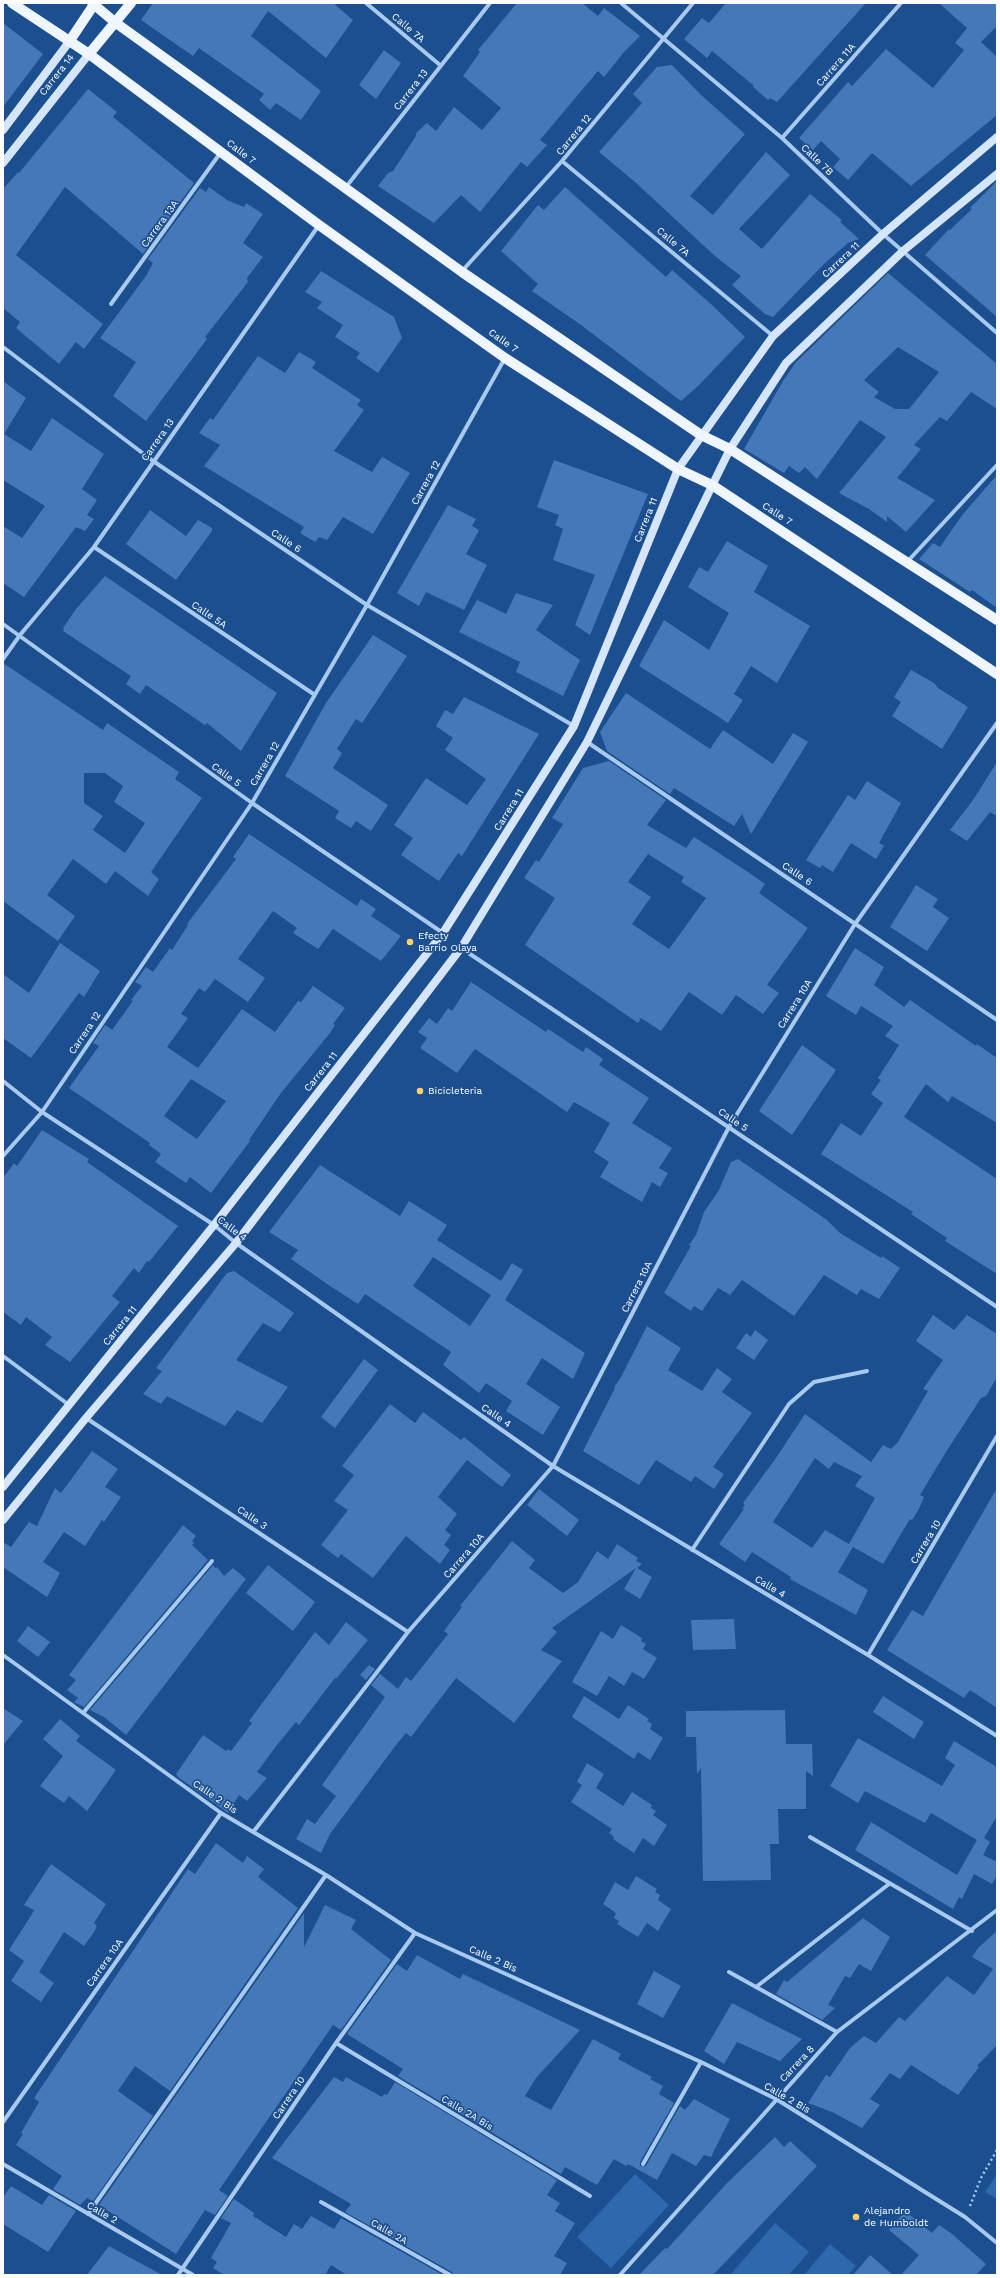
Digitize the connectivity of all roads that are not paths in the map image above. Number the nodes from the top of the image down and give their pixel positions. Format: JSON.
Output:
{"nodes":[{"id":1,"x":12,"y":3,"type":"edge"},
{"id":2,"x":94,"y":3,"type":"edge"},
{"id":3,"x":131,"y":3,"type":"edge"},
{"id":4,"x":366,"y":3,"type":"edge"},
{"id":5,"x":490,"y":3,"type":"edge"},
{"id":6,"x":621,"y":3,"type":"edge"},
{"id":7,"x":693,"y":3,"type":"edge"},
{"id":8,"x":901,"y":3,"type":"edge"},
{"id":9,"x":116,"y":23,"type":"junction"},
{"id":10,"x":662,"y":38,"type":"junction"},
{"id":11,"x":69,"y":42,"type":"junction"},
{"id":12,"x":89,"y":54,"type":"junction"},
{"id":13,"x":440,"y":65,"type":"junction"},
{"id":14,"x":3,"y":130,"type":"edge"},
{"id":15,"x":997,"y":137,"type":"edge"},
{"id":16,"x":782,"y":138,"type":"junction"},
{"id":17,"x":221,"y":152,"type":"junction"},
{"id":18,"x":562,"y":162,"type":"junction"},
{"id":19,"x":3,"y":163,"type":"edge"},
{"id":20,"x":997,"y":174,"type":"edge"},
{"id":21,"x":346,"y":187,"type":"junction"},
{"id":22,"x":319,"y":225,"type":"junction"},
{"id":23,"x":883,"y":234,"type":"junction"},
{"id":24,"x":903,"y":251,"type":"junction"},
{"id":25,"x":462,"y":272,"type":"junction"},
{"id":26,"x":112,"y":304,"type":"dead end"},
{"id":27,"x":997,"y":333,"type":"edge"},
{"id":28,"x":773,"y":336,"type":"junction"},
{"id":29,"x":3,"y":347,"type":"edge"},
{"id":30,"x":505,"y":358,"type":"junction"},
{"id":31,"x":701,"y":435,"type":"junction"},
{"id":32,"x":730,"y":449,"type":"junction"},
{"id":33,"x":153,"y":461,"type":"junction"},
{"id":34,"x":997,"y":465,"type":"edge"},
{"id":35,"x":678,"y":469,"type":"junction"},
{"id":36,"x":712,"y":485,"type":"junction"},
{"id":37,"x":94,"y":547,"type":"junction"},
{"id":38,"x":906,"y":562,"type":"junction"},
{"id":39,"x":367,"y":606,"type":"junction"},
{"id":40,"x":997,"y":620,"type":"edge"},
{"id":41,"x":3,"y":624,"type":"edge"},
{"id":42,"x":20,"y":635,"type":"junction"},
{"id":43,"x":3,"y":660,"type":"edge"},
{"id":44,"x":997,"y":674,"type":"edge"},
{"id":45,"x":315,"y":695,"type":"junction"},
{"id":46,"x":997,"y":723,"type":"edge"},
{"id":47,"x":574,"y":726,"type":"junction"},
{"id":48,"x":587,"y":742,"type":"junction"},
{"id":49,"x":252,"y":803,"type":"junction"},
{"id":50,"x":855,"y":924,"type":"junction"},
{"id":51,"x":443,"y":933,"type":"junction"},
{"id":52,"x":461,"y":948,"type":"junction"},
{"id":53,"x":997,"y":1020,"type":"edge"},
{"id":54,"x":3,"y":1082,"type":"edge"},
{"id":55,"x":42,"y":1112,"type":"junction"},
{"id":56,"x":729,"y":1127,"type":"junction"},
{"id":57,"x":3,"y":1156,"type":"edge"},
{"id":58,"x":214,"y":1225,"type":"junction"},
{"id":59,"x":236,"y":1243,"type":"junction"},
{"id":60,"x":997,"y":1306,"type":"edge"},
{"id":61,"x":3,"y":1356,"type":"edge"},
{"id":62,"x":867,"y":1371,"type":"dead end"},
{"id":63,"x":70,"y":1405,"type":"junction"},
{"id":64,"x":86,"y":1418,"type":"junction"},
{"id":65,"x":997,"y":1436,"type":"edge"},
{"id":66,"x":553,"y":1466,"type":"junction"},
{"id":67,"x":3,"y":1487,"type":"edge"},
{"id":68,"x":3,"y":1520,"type":"edge"},
{"id":69,"x":692,"y":1550,"type":"junction"},
{"id":70,"x":212,"y":1561,"type":"dead end"},
{"id":71,"x":408,"y":1632,"type":"junction"},
{"id":72,"x":3,"y":1655,"type":"edge"},
{"id":73,"x":868,"y":1655,"type":"junction"},
{"id":74,"x":83,"y":1713,"type":"junction"},
{"id":75,"x":997,"y":1736,"type":"edge"},
{"id":76,"x":221,"y":1813,"type":"junction"},
{"id":77,"x":254,"y":1831,"type":"junction"},
{"id":78,"x":810,"y":1837,"type":"dead end"},
{"id":79,"x":326,"y":1875,"type":"junction"},
{"id":80,"x":889,"y":1884,"type":"junction"},
{"id":81,"x":997,"y":1910,"type":"edge"},
{"id":82,"x":972,"y":1930,"type":"junction"},
{"id":83,"x":415,"y":1933,"type":"junction"},
{"id":84,"x":729,"y":1972,"type":"dead end"},
{"id":85,"x":756,"y":1987,"type":"junction"},
{"id":86,"x":837,"y":2032,"type":"junction"},
{"id":87,"x":336,"y":2043,"type":"junction"},
{"id":88,"x":701,"y":2062,"type":"junction"},
{"id":89,"x":776,"y":2099,"type":"junction"},
{"id":90,"x":3,"y":2122,"type":"edge"},
{"id":91,"x":3,"y":2164,"type":"edge"},
{"id":92,"x":643,"y":2164,"type":"dead end"},
{"id":93,"x":590,"y":2196,"type":"dead end"},
{"id":94,"x":321,"y":2202,"type":"dead end"},
{"id":95,"x":88,"y":2214,"type":"junction"},
{"id":96,"x":997,"y":2243,"type":"edge"},
{"id":97,"x":182,"y":2269,"type":"junction"},
{"id":98,"x":178,"y":2275,"type":"edge"},
{"id":99,"x":193,"y":2275,"type":"edge"},
{"id":100,"x":450,"y":2275,"type":"edge"},
{"id":101,"x":620,"y":2275,"type":"edge"}],
"edges":[{"from":1,"to":11,"type":"main road","name":"Calle 7"},
{"from":2,"to":9,"type":"main road"},
{"from":2,"to":11,"type":"main road","name":"Carrera 14"},
{"from":3,"to":9,"type":"main road","name":"Carrera 14"},
{"from":4,"to":13,"type":"street","name":"Calle 7A"},
{"from":5,"to":13,"type":"street","name":"Carrera 13"},
{"from":6,"to":10,"type":"street","name":"Calle 7B"},
{"from":7,"to":10,"type":"street","name":"Carrera 12"},
{"from":8,"to":16,"type":"street","name":"Carrera 11A"},
{"from":9,"to":12,"type":"main road","name":"Carrera 14"},
{"from":9,"to":21,"type":"main road"},
{"from":10,"to":16,"type":"street","name":"Calle 7B"},
{"from":10,"to":18,"type":"street","name":"Carrera 12"},
{"from":11,"to":12,"type":"main road","name":"Calle 7"},
{"from":11,"to":14,"type":"main road","name":"Carrera 14"},
{"from":12,"to":17,"type":"main road","name":"Calle 7"},
{"from":12,"to":19,"type":"main road","name":"Carrera 14"},
{"from":13,"to":21,"type":"street","name":"Carrera 13"},
{"from":15,"to":23,"type":"main road","name":"Carrera 11"},
{"from":16,"to":23,"type":"street","name":"Calle 7B"},
{"from":17,"to":22,"type":"main road","name":"Calle 7"},
{"from":17,"to":26,"type":"street","name":"Carrera 13A"},
{"from":18,"to":25,"type":"street","name":"Carrera 12"},
{"from":18,"to":28,"type":"street","name":"Calle 7A"},
{"from":20,"to":24,"type":"main road"},
{"from":21,"to":25,"type":"main road"},
{"from":22,"to":30,"type":"main road","name":"Calle 7"},
{"from":22,"to":33,"type":"street","name":"Carrera 13"},
{"from":23,"to":24,"type":"street","name":"Calle 7B"},
{"from":23,"to":28,"type":"main road","name":"Carrera 11"},
{"from":24,"to":27,"type":"street","name":"Calle 7B"},
{"from":24,"to":32,"type":"main road"},
{"from":25,"to":31,"type":"main road"},
{"from":28,"to":31,"type":"main road","name":"Carrera 11"},
{"from":29,"to":33,"type":"street","name":"Calle 6"},
{"from":30,"to":35,"type":"main road","name":"Calle 7"},
{"from":30,"to":39,"type":"street","name":"Carrera 12"},
{"from":31,"to":32,"type":"main road"},
{"from":31,"to":35,"type":"main road","name":"Carrera 11"},
{"from":32,"to":36,"type":"main road"},
{"from":32,"to":38,"type":"main road"},
{"from":33,"to":37,"type":"street","name":"Carrera 13"},
{"from":33,"to":39,"type":"street","name":"Calle 6"},
{"from":34,"to":38,"type":"street"},
{"from":35,"to":36,"type":"main road","name":"Calle 7"},
{"from":35,"to":47,"type":"main road","name":"Carrera 11"},
{"from":36,"to":44,"type":"main road","name":"Calle 7"},
{"from":36,"to":48,"type":"main road"},
{"from":37,"to":42,"type":"street","name":"Carrera 13"},
{"from":37,"to":45,"type":"street","name":"Calle 5A"},
{"from":38,"to":40,"type":"main road"},
{"from":39,"to":45,"type":"street","name":"Carrera 12"},
{"from":39,"to":47,"type":"street","name":"Calle 6"},
{"from":41,"to":42,"type":"street","name":"Calle 5"},
{"from":42,"to":43,"type":"street","name":"Carrera 13"},
{"from":42,"to":49,"type":"street","name":"Calle 5"},
{"from":45,"to":49,"type":"street","name":"Carrera 12"},
{"from":46,"to":50,"type":"street","name":"Carrera 10A"},
{"from":47,"to":51,"type":"main road","name":"Carrera 11"},
{"from":48,"to":50,"type":"street","name":"Calle 6"},
{"from":48,"to":52,"type":"main road"},
{"from":49,"to":51,"type":"street","name":"Calle 5"},
{"from":49,"to":55,"type":"street","name":"Carrera 12"},
{"from":50,"to":53,"type":"street","name":"Calle 6"},
{"from":50,"to":56,"type":"street","name":"Carrera 10A"},
{"from":51,"to":58,"type":"main road","name":"Carrera 11"},
{"from":52,"to":56,"type":"street","name":"Calle 5"},
{"from":52,"to":59,"type":"main road"},
{"from":54,"to":55,"type":"street","name":"Calle 4"},
{"from":55,"to":57,"type":"street","name":"Carrera 12"},
{"from":55,"to":58,"type":"street","name":"Calle 4"},
{"from":56,"to":60,"type":"street","name":"Calle 5"},
{"from":56,"to":66,"type":"street","name":"Carrera 10A"},
{"from":58,"to":59,"type":"street","name":"Calle 4"},
{"from":58,"to":63,"type":"main road","name":"Carrera 11"},
{"from":59,"to":64,"type":"main road"},
{"from":59,"to":66,"type":"street","name":"Calle 4"},
{"from":61,"to":63,"type":"street"},
{"from":62,"to":69,"type":"street"},
{"from":63,"to":67,"type":"main road","name":"Carrera 11"},
{"from":64,"to":68,"type":"main road"},
{"from":64,"to":71,"type":"street","name":"Calle 3"},
{"from":65,"to":73,"type":"street","name":"Carrera 10"},
{"from":66,"to":69,"type":"street","name":"Calle 4"},
{"from":66,"to":71,"type":"street","name":"Carrera 10A"},
{"from":69,"to":73,"type":"street","name":"Calle 4"},
{"from":70,"to":74,"type":"street"},
{"from":71,"to":77,"type":"street","name":"Carrera 10A"},
{"from":72,"to":74,"type":"street","name":"Calle 2 Bis"},
{"from":73,"to":75,"type":"street","name":"Calle 4"},
{"from":74,"to":76,"type":"street","name":"Calle 2 Bis"},
{"from":76,"to":77,"type":"street","name":"Calle 2 Bis"},
{"from":76,"to":90,"type":"street","name":"Carrera 10A"},
{"from":77,"to":79,"type":"street","name":"Calle 2 Bis"},
{"from":78,"to":80,"type":"street"},
{"from":79,"to":83,"type":"street","name":"Calle 2 Bis"},
{"from":79,"to":95,"type":"street"},
{"from":80,"to":82,"type":"street"},
{"from":80,"to":85,"type":"street"},
{"from":81,"to":82,"type":"street","name":"Carrera 8"},
{"from":82,"to":86,"type":"street","name":"Carrera 8"},
{"from":83,"to":87,"type":"street","name":"Carrera 10"},
{"from":83,"to":88,"type":"street","name":"Calle 2 Bis"},
{"from":84,"to":85,"type":"street"},
{"from":85,"to":86,"type":"street"},
{"from":86,"to":89,"type":"street","name":"Carrera 8"},
{"from":87,"to":93,"type":"street","name":"Calle 2A Bis"},
{"from":87,"to":97,"type":"street","name":"Carrera 10"},
{"from":88,"to":89,"type":"street","name":"Calle 2 Bis"},
{"from":88,"to":92,"type":"street"},
{"from":89,"to":96,"type":"street","name":"Calle 2 Bis"},
{"from":89,"to":101,"type":"street","name":"Carrera 8"},
{"from":91,"to":95,"type":"street","name":"Calle 2"},
{"from":94,"to":100,"type":"street","name":"Calle 2A"},
{"from":95,"to":97,"type":"street","name":"Calle 2"},
{"from":97,"to":98,"type":"street","name":"Carrera 10"},
{"from":97,"to":99,"type":"street","name":"Calle 2"}]}
